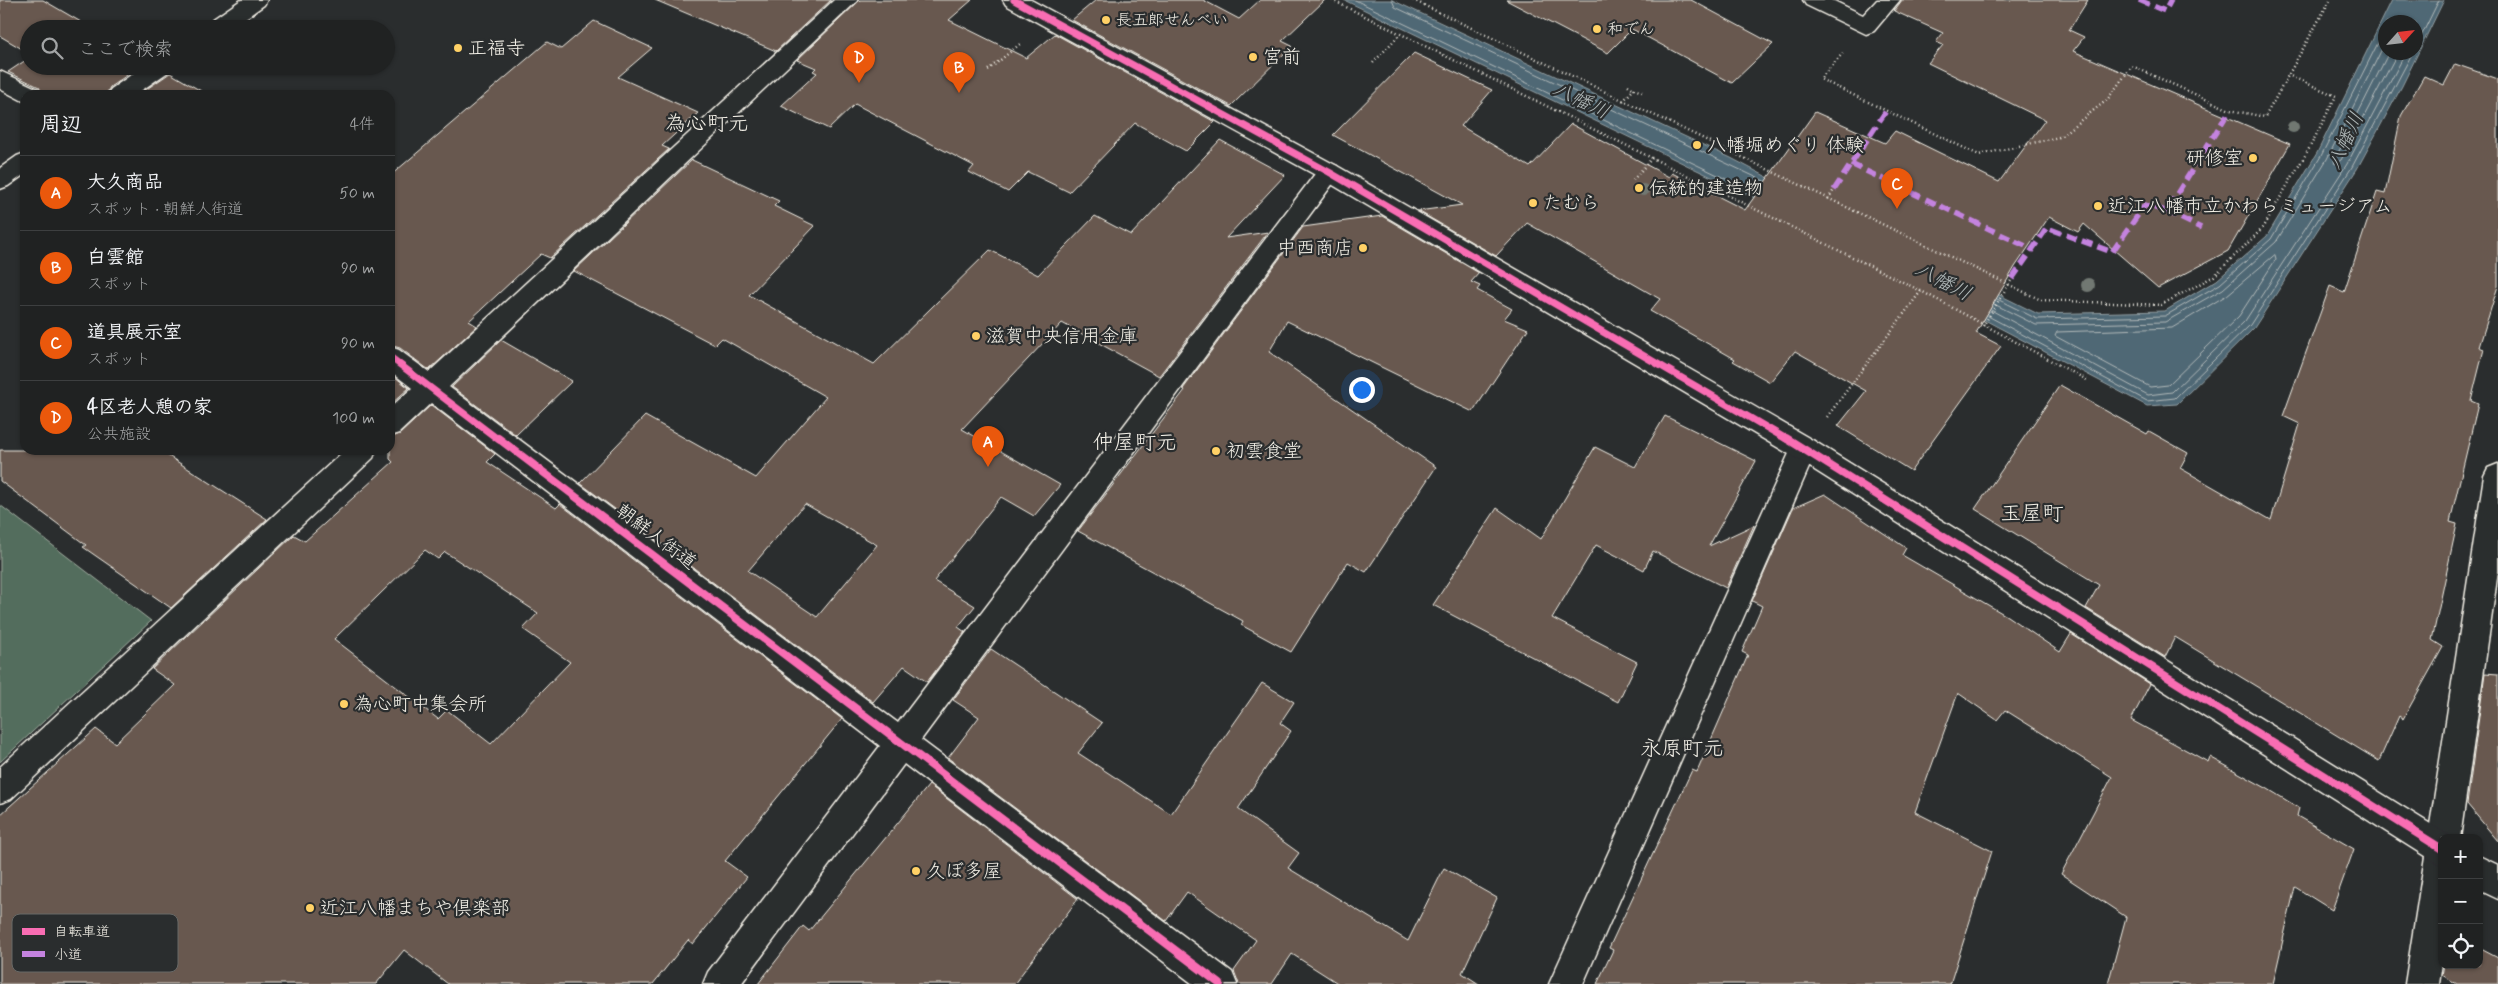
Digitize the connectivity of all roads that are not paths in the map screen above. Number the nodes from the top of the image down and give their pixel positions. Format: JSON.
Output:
{"nodes":[{"id":1,"x":256,"y":0,"type":"edge"},
{"id":2,"x":847,"y":0,"type":"edge"},
{"id":3,"x":1014,"y":0,"type":"edge"},
{"id":4,"x":1814,"y":0,"type":"edge"},
{"id":5,"x":1889,"y":0,"type":"edge"},
{"id":6,"x":1056,"y":10,"type":"edge"},
{"id":7,"x":227,"y":20,"type":"edge"},
{"id":8,"x":147,"y":75,"type":"edge"},
{"id":9,"x":0,"y":79,"type":"edge"},
{"id":10,"x":21,"y":90,"type":"edge"},
{"id":11,"x":126,"y":90,"type":"edge"},
{"id":12,"x":20,"y":166,"type":"edge"},
{"id":13,"x":1329,"y":172,"type":"junction"},
{"id":14,"x":0,"y":180,"type":"edge"},
{"id":15,"x":395,"y":361,"type":"edge"},
{"id":16,"x":431,"y":387,"type":"junction"},
{"id":17,"x":395,"y":420,"type":"edge"},
{"id":18,"x":1804,"y":449,"type":"junction"},
{"id":19,"x":359,"y":455,"type":"edge"},
{"id":20,"x":2498,"y":476,"type":"edge"},
{"id":21,"x":902,"y":743,"type":"junction"},
{"id":22,"x":0,"y":788,"type":"edge"},
{"id":23,"x":2445,"y":834,"type":"edge"},
{"id":24,"x":2438,"y":847,"type":"edge"},
{"id":25,"x":2483,"y":874,"type":"edge"},
{"id":26,"x":2438,"y":877,"type":"edge"},
{"id":27,"x":2498,"y":883,"type":"edge"},
{"id":28,"x":720,"y":984,"type":"edge"},
{"id":29,"x":1220,"y":984,"type":"edge"},
{"id":30,"x":1566,"y":984,"type":"edge"},
{"id":31,"x":2422,"y":984,"type":"edge"}],
"edges":[{"from":1,"to":7,"type":"street"},
{"from":2,"to":16,"type":"street"},
{"from":3,"to":6,"type":"street"},
{"from":4,"to":5,"type":"street"},
{"from":6,"to":13,"type":"street"},
{"from":8,"to":11,"type":"street"},
{"from":9,"to":10,"type":"street"},
{"from":12,"to":14,"type":"street"},
{"from":13,"to":18,"type":"street"},
{"from":13,"to":21,"type":"street"},
{"from":15,"to":16,"type":"street","name":"朝鮮人街道"},
{"from":16,"to":17,"type":"street"},
{"from":16,"to":21,"type":"street","name":"朝鮮人街道"},
{"from":18,"to":24,"type":"street"},
{"from":18,"to":30,"type":"street"},
{"from":19,"to":22,"type":"street"},
{"from":20,"to":23,"type":"street"},
{"from":21,"to":28,"type":"street"},
{"from":21,"to":29,"type":"street","name":"朝鮮人街道"},
{"from":25,"to":27,"type":"street"},
{"from":26,"to":31,"type":"street"}]}
